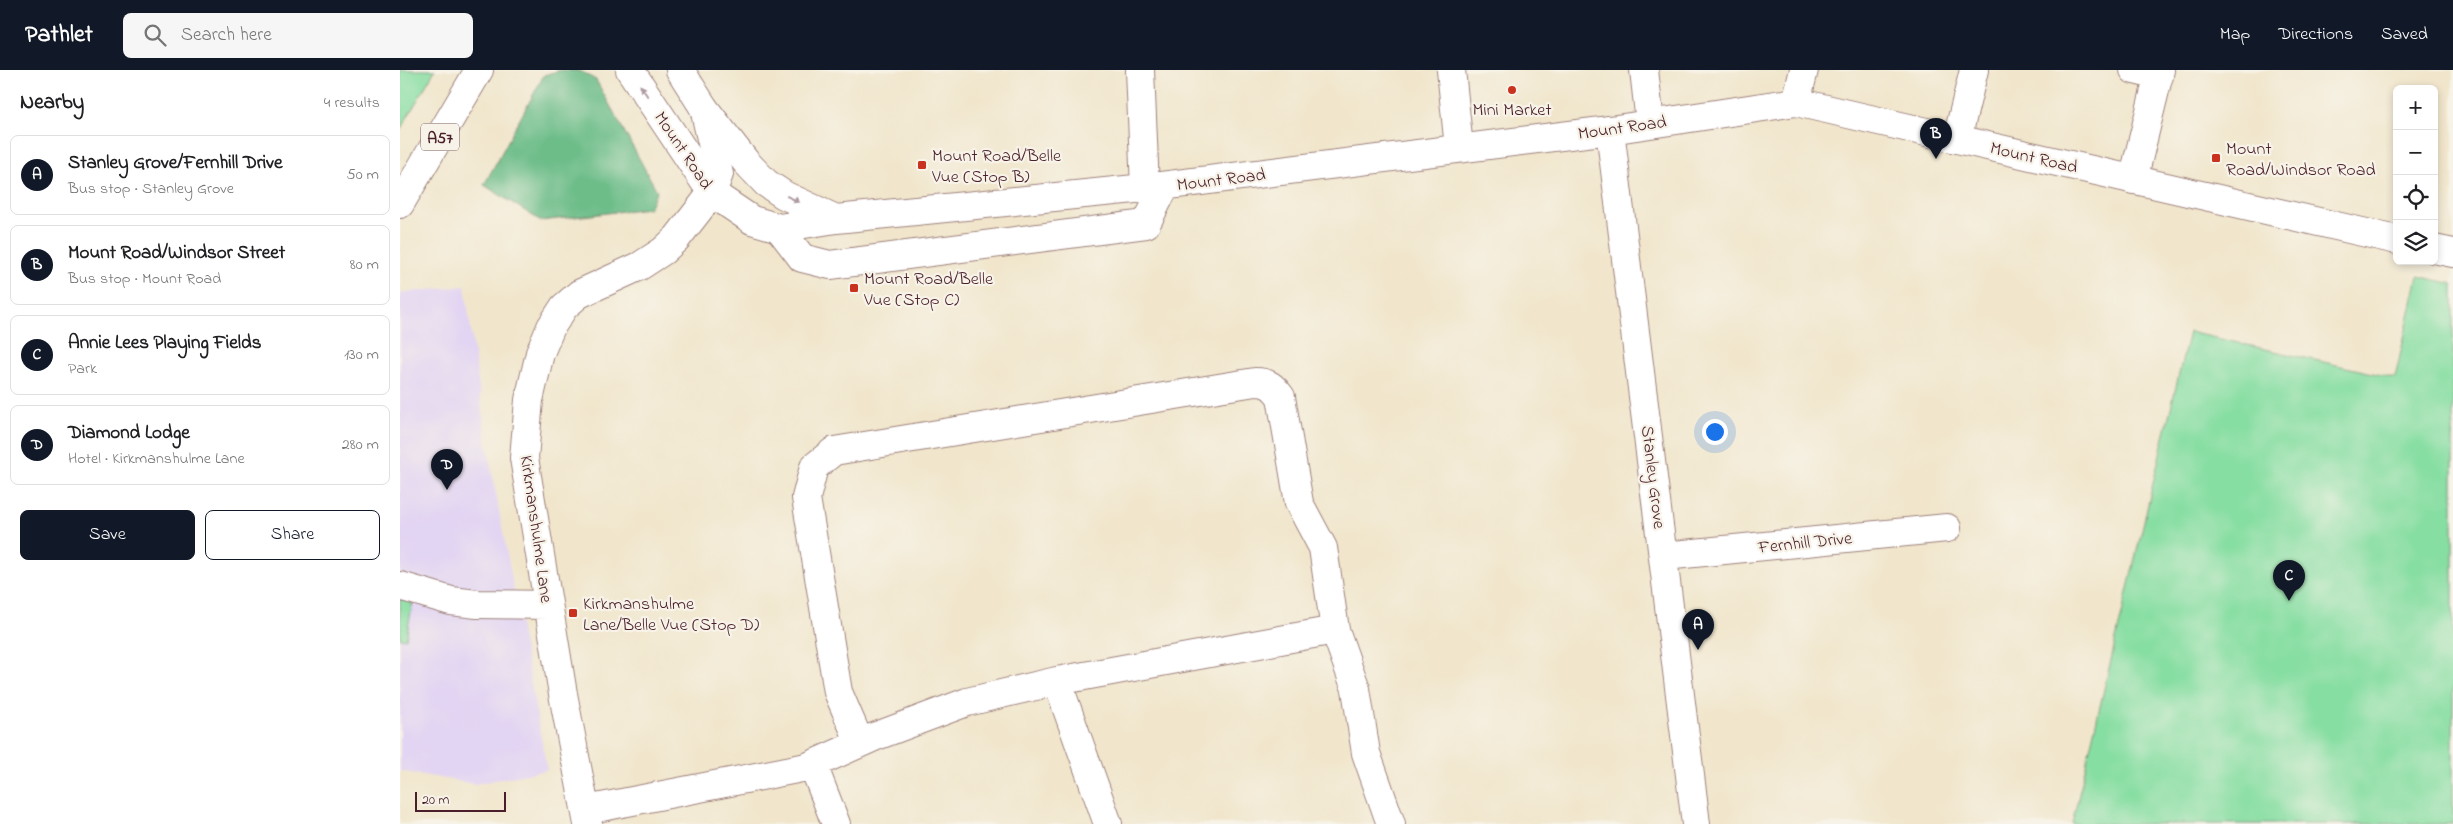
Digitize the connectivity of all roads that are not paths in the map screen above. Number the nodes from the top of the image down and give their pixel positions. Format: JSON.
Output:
{"nodes":[{"id":1,"x":479,"y":70,"type":"edge"},
{"id":2,"x":630,"y":70,"type":"edge"},
{"id":3,"x":680,"y":70,"type":"edge"},
{"id":4,"x":1140,"y":70,"type":"edge"},
{"id":5,"x":1451,"y":70,"type":"edge"},
{"id":6,"x":1644,"y":70,"type":"edge"},
{"id":7,"x":1804,"y":70,"type":"edge"},
{"id":8,"x":1974,"y":70,"type":"edge"},
{"id":9,"x":2151,"y":72,"type":"edge"},
{"id":10,"x":1796,"y":102,"type":"junction"},
{"id":11,"x":704,"y":108,"type":"junction"},
{"id":12,"x":1650,"y":123,"type":"junction"},
{"id":13,"x":1610,"y":130,"type":"junction"},
{"id":14,"x":1957,"y":139,"type":"junction"},
{"id":15,"x":1459,"y":148,"type":"junction"},
{"id":16,"x":2133,"y":180,"type":"junction"},
{"id":17,"x":1155,"y":187,"type":"junction"},
{"id":18,"x":712,"y":193,"type":"junction"},
{"id":19,"x":400,"y":204,"type":"edge"},
{"id":20,"x":836,"y":219,"type":"junction"},
{"id":21,"x":779,"y":228,"type":"junction"},
{"id":22,"x":2393,"y":239,"type":"edge"},
{"id":23,"x":2438,"y":250,"type":"edge"},
{"id":24,"x":2453,"y":254,"type":"edge"},
{"id":25,"x":1947,"y":528,"type":"dead end"},
{"id":26,"x":1664,"y":556,"type":"junction"},
{"id":27,"x":400,"y":586,"type":"edge"},
{"id":28,"x":548,"y":605,"type":"junction"},
{"id":29,"x":1335,"y":630,"type":"junction"},
{"id":30,"x":1057,"y":681,"type":"junction"},
{"id":31,"x":860,"y":743,"type":"junction"},
{"id":32,"x":813,"y":765,"type":"junction"},
{"id":33,"x":587,"y":817,"type":"edge"},
{"id":34,"x":836,"y":824,"type":"edge"},
{"id":35,"x":1108,"y":824,"type":"edge"},
{"id":36,"x":1391,"y":824,"type":"edge"},
{"id":37,"x":1696,"y":824,"type":"edge"}],
"edges":[{"from":1,"to":19,"type":"main road","number":"A57"},
{"from":18,"to":2,"type":"main road","name":"Mount Road","one_way":true},
{"from":3,"to":11,"type":"main road"},
{"from":4,"to":17,"type":"main road"},
{"from":5,"to":15,"type":"main road"},
{"from":6,"to":12,"type":"main road"},
{"from":7,"to":10,"type":"main road"},
{"from":8,"to":14,"type":"main road"},
{"from":9,"to":16,"type":"main road"},
{"from":10,"to":12,"type":"main road","name":"Mount Road"},
{"from":10,"to":14,"type":"main road","name":"Mount Road"},
{"from":11,"to":18,"type":"main road","name":"Kirkmanshulme Lane"},
{"from":11,"to":20,"type":"main road","one_way":true},
{"from":12,"to":13,"type":"main road","name":"Mount Road"},
{"from":13,"to":15,"type":"main road","name":"Mount Road"},
{"from":13,"to":26,"type":"main road","name":"Stanley Grove"},
{"from":14,"to":16,"type":"main road","name":"Mount Road"},
{"from":15,"to":17,"type":"main road","name":"Mount Road"},
{"from":16,"to":22,"type":"main road","name":"Mount Road"},
{"from":17,"to":20,"type":"main road","name":"Mount Road"},
{"from":17,"to":21,"type":"main road"},
{"from":18,"to":21,"type":"main road","name":"Mount Road"},
{"from":18,"to":28,"type":"main road","name":"Kirkmanshulme Lane"},
{"from":20,"to":21,"type":"main road","name":"Mount Road"},
{"from":23,"to":24,"type":"main road"},
{"from":25,"to":26,"type":"main road","name":"Fernhill Drive"},
{"from":26,"to":37,"type":"main road","name":"Stanley Grove"},
{"from":27,"to":28,"type":"main road"},
{"from":28,"to":33,"type":"main road","name":"Kirkmanshulme Lane"},
{"from":29,"to":30,"type":"main road"},
{"from":29,"to":31,"type":"main road"},
{"from":29,"to":36,"type":"main road"},
{"from":30,"to":31,"type":"main road"},
{"from":30,"to":35,"type":"main road"},
{"from":31,"to":32,"type":"main road"},
{"from":32,"to":33,"type":"main road"},
{"from":32,"to":34,"type":"main road"}]}
